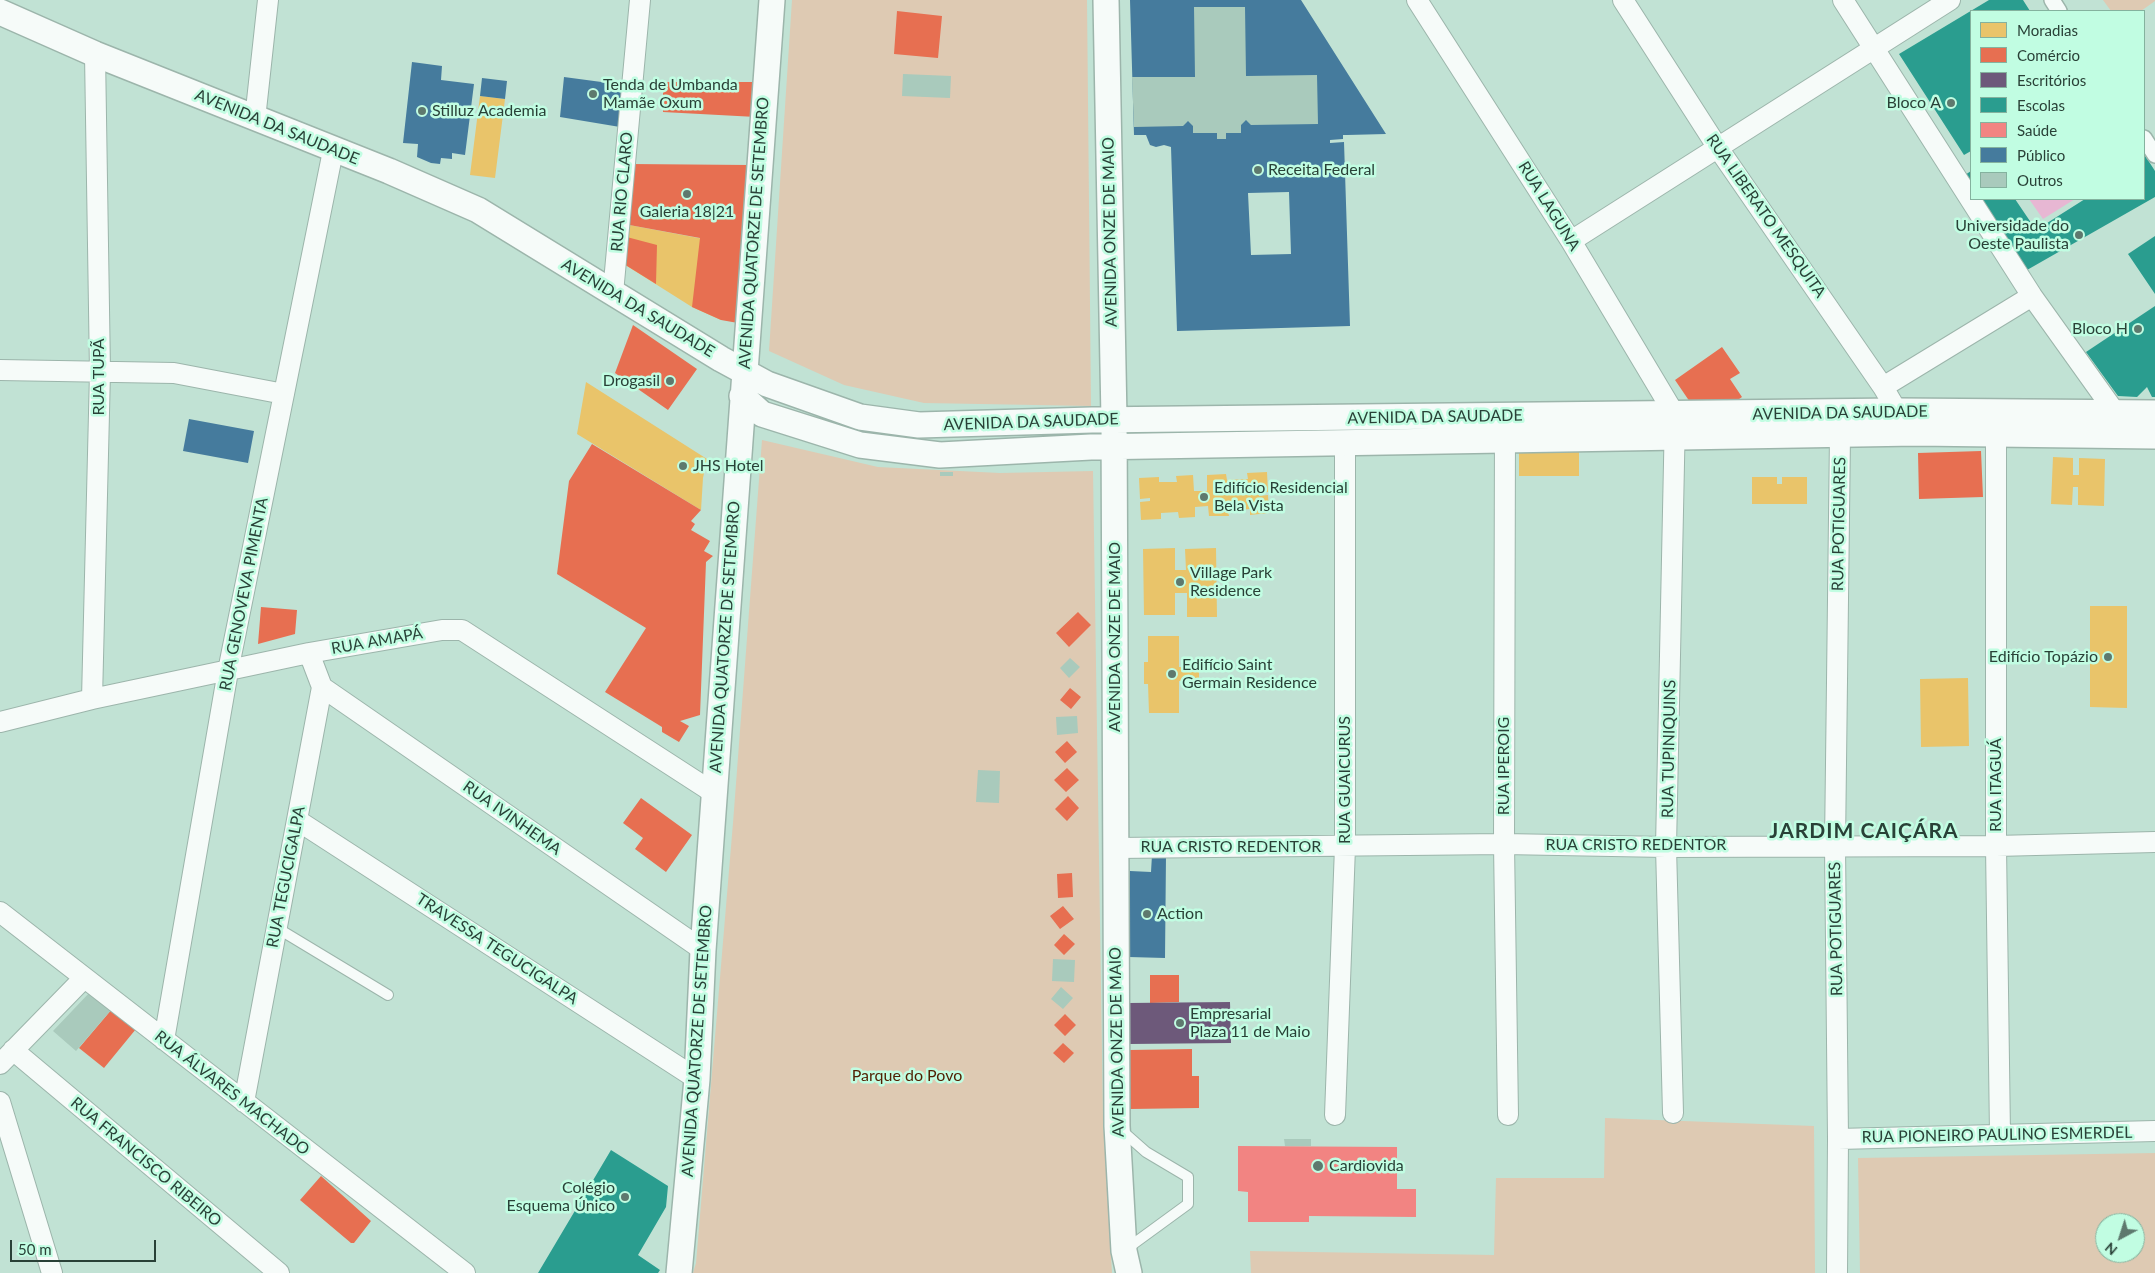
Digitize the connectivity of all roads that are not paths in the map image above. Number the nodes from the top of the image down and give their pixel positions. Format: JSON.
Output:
{"nodes":[{"id":1,"x":268,"y":0,"type":"edge"},
{"id":2,"x":640,"y":0,"type":"edge"},
{"id":3,"x":772,"y":0,"type":"edge"},
{"id":4,"x":1106,"y":0,"type":"edge"},
{"id":5,"x":1417,"y":0,"type":"edge"},
{"id":6,"x":1624,"y":0,"type":"edge"},
{"id":7,"x":1843,"y":0,"type":"edge"},
{"id":8,"x":1950,"y":0,"type":"edge"},
{"id":9,"x":0,"y":12,"type":"edge"},
{"id":10,"x":1874,"y":48,"type":"junction"},
{"id":11,"x":95,"y":54,"type":"junction"},
{"id":12,"x":255,"y":118,"type":"junction"},
{"id":13,"x":2145,"y":140,"type":"edge"},
{"id":14,"x":1718,"y":148,"type":"junction"},
{"id":15,"x":333,"y":150,"type":"junction"},
{"id":16,"x":2155,"y":155,"type":"edge"},
{"id":17,"x":1970,"y":199,"type":"edge"},
{"id":18,"x":1971,"y":200,"type":"edge"},
{"id":19,"x":1571,"y":241,"type":"junction"},
{"id":20,"x":613,"y":294,"type":"junction"},
{"id":21,"x":2032,"y":296,"type":"junction"},
{"id":22,"x":0,"y":370,"type":"edge"},
{"id":23,"x":744,"y":371,"type":"junction"},
{"id":24,"x":100,"y":372,"type":"junction"},
{"id":25,"x":1883,"y":386,"type":"junction"},
{"id":26,"x":284,"y":394,"type":"junction"},
{"id":27,"x":742,"y":396,"type":"junction"},
{"id":28,"x":2155,"y":413,"type":"edge"},
{"id":29,"x":2116,"y":414,"type":"junction"},
{"id":30,"x":1506,"y":416,"type":"junction"},
{"id":31,"x":1114,"y":420,"type":"junction"},
{"id":32,"x":1900,"y":422,"type":"junction"},
{"id":33,"x":1675,"y":427,"type":"junction"},
{"id":34,"x":1840,"y":435,"type":"junction"},
{"id":35,"x":1996,"y":436,"type":"junction"},
{"id":36,"x":2144,"y":436,"type":"edge"},
{"id":37,"x":1504,"y":441,"type":"junction"},
{"id":38,"x":1346,"y":444,"type":"junction"},
{"id":39,"x":1114,"y":448,"type":"junction"},
{"id":40,"x":309,"y":653,"type":"junction"},
{"id":41,"x":228,"y":671,"type":"junction"},
{"id":42,"x":322,"y":687,"type":"junction"},
{"id":43,"x":92,"y":700,"type":"junction"},
{"id":44,"x":0,"y":722,"type":"edge"},
{"id":45,"x":714,"y":793,"type":"junction"},
{"id":46,"x":297,"y":820,"type":"junction"},
{"id":47,"x":2155,"y":842,"type":"edge"},
{"id":48,"x":1504,"y":844,"type":"junction"},
{"id":49,"x":1835,"y":844,"type":"junction"},
{"id":50,"x":1345,"y":846,"type":"junction"},
{"id":51,"x":1996,"y":846,"type":"junction"},
{"id":52,"x":1666,"y":847,"type":"junction"},
{"id":53,"x":1116,"y":848,"type":"junction"},
{"id":54,"x":0,"y":912,"type":"edge"},
{"id":55,"x":277,"y":928,"type":"junction"},
{"id":56,"x":703,"y":950,"type":"junction"},
{"id":57,"x":84,"y":978,"type":"junction"},
{"id":58,"x":388,"y":994,"type":"dead end"},
{"id":59,"x":164,"y":1040,"type":"junction"},
{"id":60,"x":7,"y":1057,"type":"edge"},
{"id":61,"x":697,"y":1078,"type":"junction"},
{"id":62,"x":0,"y":1102,"type":"edge"},
{"id":63,"x":244,"y":1102,"type":"junction"},
{"id":64,"x":1674,"y":1113,"type":"dead end"},
{"id":65,"x":1335,"y":1115,"type":"dead end"},
{"id":66,"x":1508,"y":1116,"type":"dead end"},
{"id":67,"x":1117,"y":1126,"type":"junction"},
{"id":68,"x":2155,"y":1131,"type":"edge"},
{"id":69,"x":2000,"y":1134,"type":"junction"},
{"id":70,"x":1838,"y":1139,"type":"junction"},
{"id":71,"x":1127,"y":1262,"type":"edge"},
{"id":72,"x":52,"y":1273,"type":"edge"},
{"id":73,"x":279,"y":1273,"type":"edge"},
{"id":74,"x":465,"y":1273,"type":"edge"},
{"id":75,"x":679,"y":1273,"type":"edge"},
{"id":76,"x":1837,"y":1273,"type":"edge"}],
"edges":[{"from":1,"to":12,"type":"street"},
{"from":2,"to":20,"type":"street","name":"RUA RIO CLARO"},
{"from":3,"to":23,"type":"street","name":"AVENIDA QUATORZE DE SETEMBRO"},
{"from":4,"to":31,"type":"street","name":"AVENIDA ONZE DE MAIO"},
{"from":5,"to":19,"type":"street","name":"RUA LAGUNA"},
{"from":6,"to":14,"type":"street","name":"RUA LIBERATO MESQUITA"},
{"from":7,"to":10,"type":"street"},
{"from":8,"to":10,"type":"street"},
{"from":9,"to":11,"type":"street","name":"AVENIDA DA SAUDADE"},
{"from":10,"to":14,"type":"street"},
{"from":10,"to":17,"type":"street"},
{"from":11,"to":12,"type":"street","name":"AVENIDA DA SAUDADE"},
{"from":11,"to":24,"type":"street","name":"RUA TUPÃ"},
{"from":12,"to":15,"type":"street","name":"AVENIDA DA SAUDADE"},
{"from":13,"to":16,"type":"street"},
{"from":14,"to":19,"type":"street"},
{"from":14,"to":25,"type":"street","name":"RUA LIBERATO MESQUITA"},
{"from":15,"to":20,"type":"street","name":"AVENIDA DA SAUDADE"},
{"from":15,"to":26,"type":"street","name":"RUA GENOVEVA PIMENTA"},
{"from":18,"to":21,"type":"street"},
{"from":19,"to":33,"type":"street","name":"RUA LAGUNA"},
{"from":20,"to":23,"type":"street","name":"AVENIDA DA SAUDADE"},
{"from":21,"to":25,"type":"street"},
{"from":21,"to":29,"type":"street"},
{"from":22,"to":24,"type":"street"},
{"from":23,"to":27,"type":"street","name":"AVENIDA QUATORZE DE SETEMBRO"},
{"from":23,"to":31,"type":"street","name":"AVENIDA DA SAUDADE"},
{"from":24,"to":26,"type":"street"},
{"from":24,"to":43,"type":"street","name":"RUA TUPÃ"},
{"from":25,"to":32,"type":"street","name":"RUA LIBERATO MESQUITA"},
{"from":26,"to":41,"type":"street","name":"RUA GENOVEVA PIMENTA"},
{"from":27,"to":39,"type":"street","name":"AVENIDA DA SAUDADE"},
{"from":27,"to":45,"type":"street","name":"AVENIDA QUATORZE DE SETEMBRO"},
{"from":28,"to":29,"type":"street","name":"AVENIDA DA SAUDADE"},
{"from":29,"to":32,"type":"street","name":"AVENIDA DA SAUDADE"},
{"from":29,"to":36,"type":"street"},
{"from":30,"to":31,"type":"street","name":"AVENIDA DA SAUDADE"},
{"from":30,"to":33,"type":"street","name":"AVENIDA DA SAUDADE"},
{"from":30,"to":37,"type":"street","name":"RUA IPEROIG"},
{"from":31,"to":39,"type":"street","name":"AVENIDA ONZE DE MAIO"},
{"from":32,"to":33,"type":"street","name":"AVENIDA DA SAUDADE"},
{"from":32,"to":34,"type":"street","name":"AVENIDA DA SAUDADE"},
{"from":32,"to":35,"type":"street","name":"AVENIDA DA SAUDADE"},
{"from":33,"to":34,"type":"street","name":"AVENIDA DA SAUDADE"},
{"from":33,"to":37,"type":"street","name":"AVENIDA DA SAUDADE"},
{"from":33,"to":52,"type":"street","name":"RUA TUPINIQUINS"},
{"from":34,"to":49,"type":"street","name":"RUA POTIGUARES"},
{"from":35,"to":36,"type":"street","name":"AVENIDA DA SAUDADE"},
{"from":35,"to":51,"type":"street","name":"RUA ITAGUÁ"},
{"from":37,"to":38,"type":"street","name":"AVENIDA DA SAUDADE"},
{"from":37,"to":48,"type":"street","name":"RUA IPEROIG"},
{"from":38,"to":39,"type":"street","name":"AVENIDA DA SAUDADE"},
{"from":38,"to":50,"type":"street","name":"RUA GUAICURUS"},
{"from":39,"to":53,"type":"street","name":"AVENIDA ONZE DE MAIO"},
{"from":40,"to":41,"type":"street","name":"RUA AMAPÁ"},
{"from":40,"to":42,"type":"street"},
{"from":40,"to":45,"type":"street","name":"RUA AMAPÁ"},
{"from":41,"to":43,"type":"street","name":"RUA AMAPÁ"},
{"from":41,"to":59,"type":"street","name":"RUA GENOVEVA PIMENTA"},
{"from":42,"to":46,"type":"street","name":"RUA TEGUCIGALPA"},
{"from":42,"to":56,"type":"street","name":"RUA IVINHEMA"},
{"from":43,"to":44,"type":"street","name":"RUA AMAPÁ"},
{"from":45,"to":56,"type":"street","name":"AVENIDA QUATORZE DE SETEMBRO"},
{"from":46,"to":55,"type":"street","name":"RUA TEGUCIGALPA"},
{"from":46,"to":61,"type":"street","name":"TRAVESSA TEGUCIGALPA"},
{"from":47,"to":51,"type":"street","name":"RUA CRISTO REDENTOR"},
{"from":48,"to":50,"type":"street","name":"RUA CRISTO REDENTOR"},
{"from":48,"to":52,"type":"street","name":"RUA CRISTO REDENTOR"},
{"from":48,"to":66,"type":"street","name":"RUA IPEROIG"},
{"from":49,"to":51,"type":"street","name":"RUA CRISTO REDENTOR"},
{"from":49,"to":52,"type":"street","name":"RUA CRISTO REDENTOR"},
{"from":49,"to":70,"type":"street","name":"RUA POTIGUARES"},
{"from":50,"to":53,"type":"street","name":"RUA CRISTO REDENTOR"},
{"from":50,"to":65,"type":"street","name":"RUA GUAICURUS"},
{"from":51,"to":69,"type":"street","name":"RUA ITAGUÁ"},
{"from":52,"to":64,"type":"street","name":"RUA TUPINIQUINS"},
{"from":53,"to":67,"type":"street","name":"AVENIDA ONZE DE MAIO"},
{"from":54,"to":57,"type":"street","name":"RUA ÁLVARES MACHADO"},
{"from":55,"to":58,"type":"lane"},
{"from":55,"to":63,"type":"street","name":"RUA TEGUCIGALPA"},
{"from":56,"to":61,"type":"street","name":"AVENIDA QUATORZE DE SETEMBRO"},
{"from":57,"to":59,"type":"street","name":"RUA ÁLVARES MACHADO"},
{"from":57,"to":60,"type":"street"},
{"from":59,"to":63,"type":"street","name":"RUA ÁLVARES MACHADO"},
{"from":60,"to":73,"type":"street","name":"RUA FRANCISCO RIBEIRO"},
{"from":61,"to":75,"type":"street","name":"AVENIDA QUATORZE DE SETEMBRO"},
{"from":62,"to":72,"type":"street"},
{"from":63,"to":74,"type":"street","name":"RUA ÁLVARES MACHADO"},
{"from":67,"to":71,"type":"street","name":"AVENIDA ONZE DE MAIO"},
{"from":67,"to":71,"type":"lane"},
{"from":68,"to":69,"type":"street","name":"RUA PIONEIRO PAULINO ESMERDEL"},
{"from":69,"to":70,"type":"street","name":"RUA PIONEIRO PAULINO ESMERDEL"},
{"from":70,"to":76,"type":"street","name":"RUA POTIGUARES"}]}
